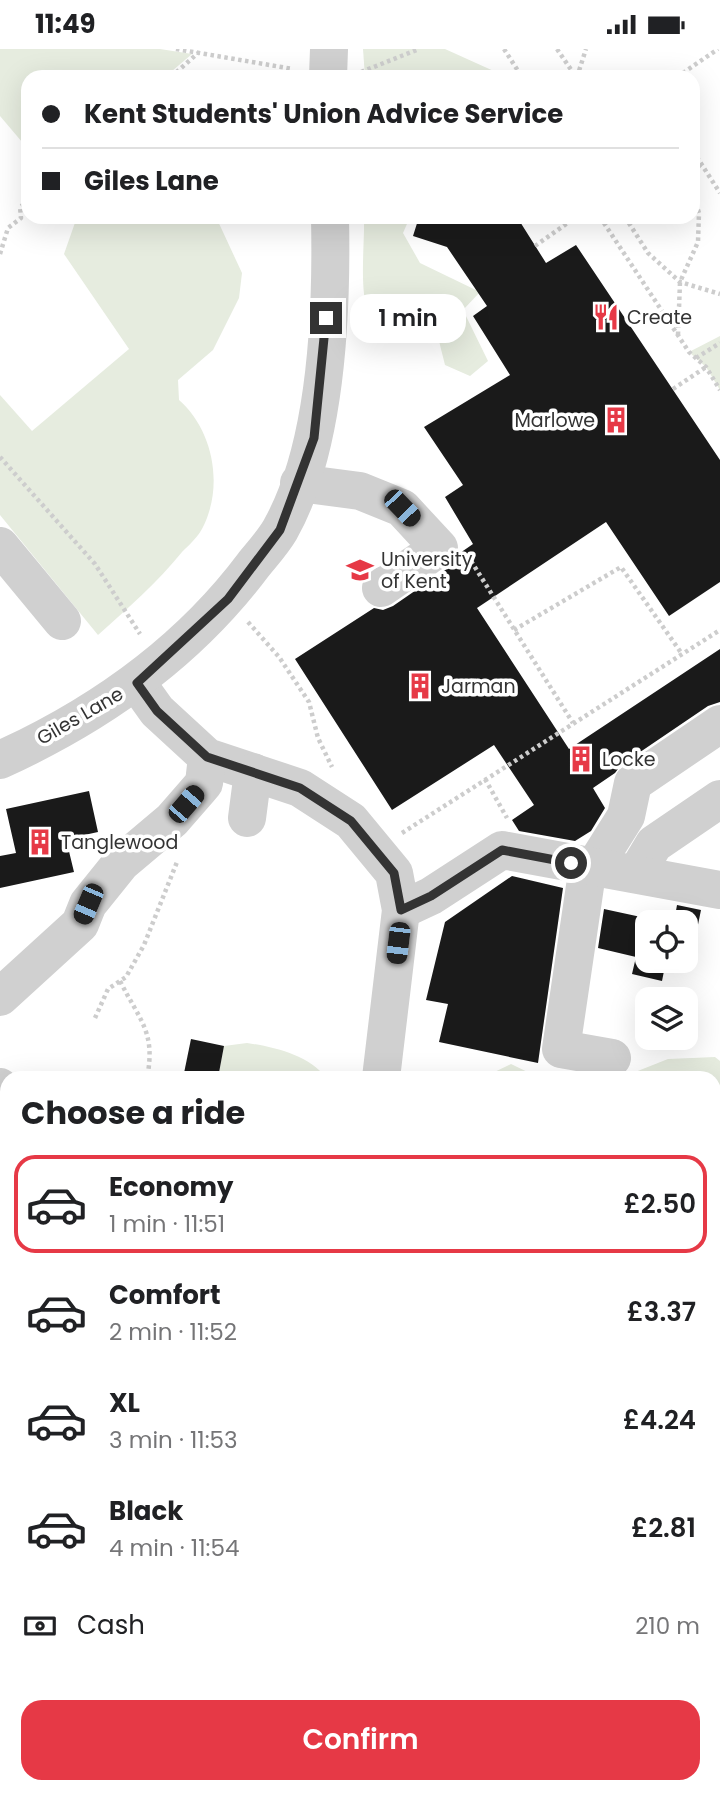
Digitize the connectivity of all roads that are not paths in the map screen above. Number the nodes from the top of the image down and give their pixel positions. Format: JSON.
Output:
{"nodes":[{"id":1,"x":329,"y":49,"type":"edge"},
{"id":2,"x":313,"y":70,"type":"edge"},
{"id":3,"x":330,"y":224,"type":"edge"},
{"id":4,"x":299,"y":483,"type":"junction"},
{"id":5,"x":0,"y":547,"type":"edge"},
{"id":6,"x":381,"y":588,"type":"dead end"},
{"id":7,"x":62,"y":621,"type":"dead end"},
{"id":8,"x":148,"y":673,"type":"junction"},
{"id":9,"x":720,"y":724,"type":"edge"},
{"id":10,"x":207,"y":757,"type":"junction"},
{"id":11,"x":0,"y":760,"type":"edge"},
{"id":12,"x":253,"y":772,"type":"junction"},
{"id":13,"x":720,"y":799,"type":"edge"},
{"id":14,"x":247,"y":818,"type":"dead end"},
{"id":15,"x":591,"y":866,"type":"junction"},
{"id":16,"x":636,"y":874,"type":"junction"},
{"id":17,"x":720,"y":890,"type":"edge"},
{"id":18,"x":401,"y":910,"type":"junction"},
{"id":19,"x":0,"y":997,"type":"edge"},
{"id":20,"x":612,"y":1058,"type":"dead end"},
{"id":21,"x":382,"y":1071,"type":"edge"}],
"edges":[{"from":1,"to":2,"type":"street"},
{"from":3,"to":4,"type":"street","name":"Giles Lane"},
{"from":4,"to":6,"type":"street"},
{"from":4,"to":8,"type":"street","name":"Giles Lane"},
{"from":5,"to":7,"type":"street"},
{"from":8,"to":10,"type":"street"},
{"from":8,"to":11,"type":"street","name":"Giles Lane"},
{"from":9,"to":15,"type":"street"},
{"from":10,"to":12,"type":"street"},
{"from":10,"to":19,"type":"street"},
{"from":12,"to":14,"type":"street"},
{"from":12,"to":18,"type":"street"},
{"from":13,"to":16,"type":"street"},
{"from":15,"to":16,"type":"street"},
{"from":15,"to":18,"type":"street"},
{"from":15,"to":20,"type":"street"},
{"from":16,"to":17,"type":"street"},
{"from":18,"to":21,"type":"street"}]}
